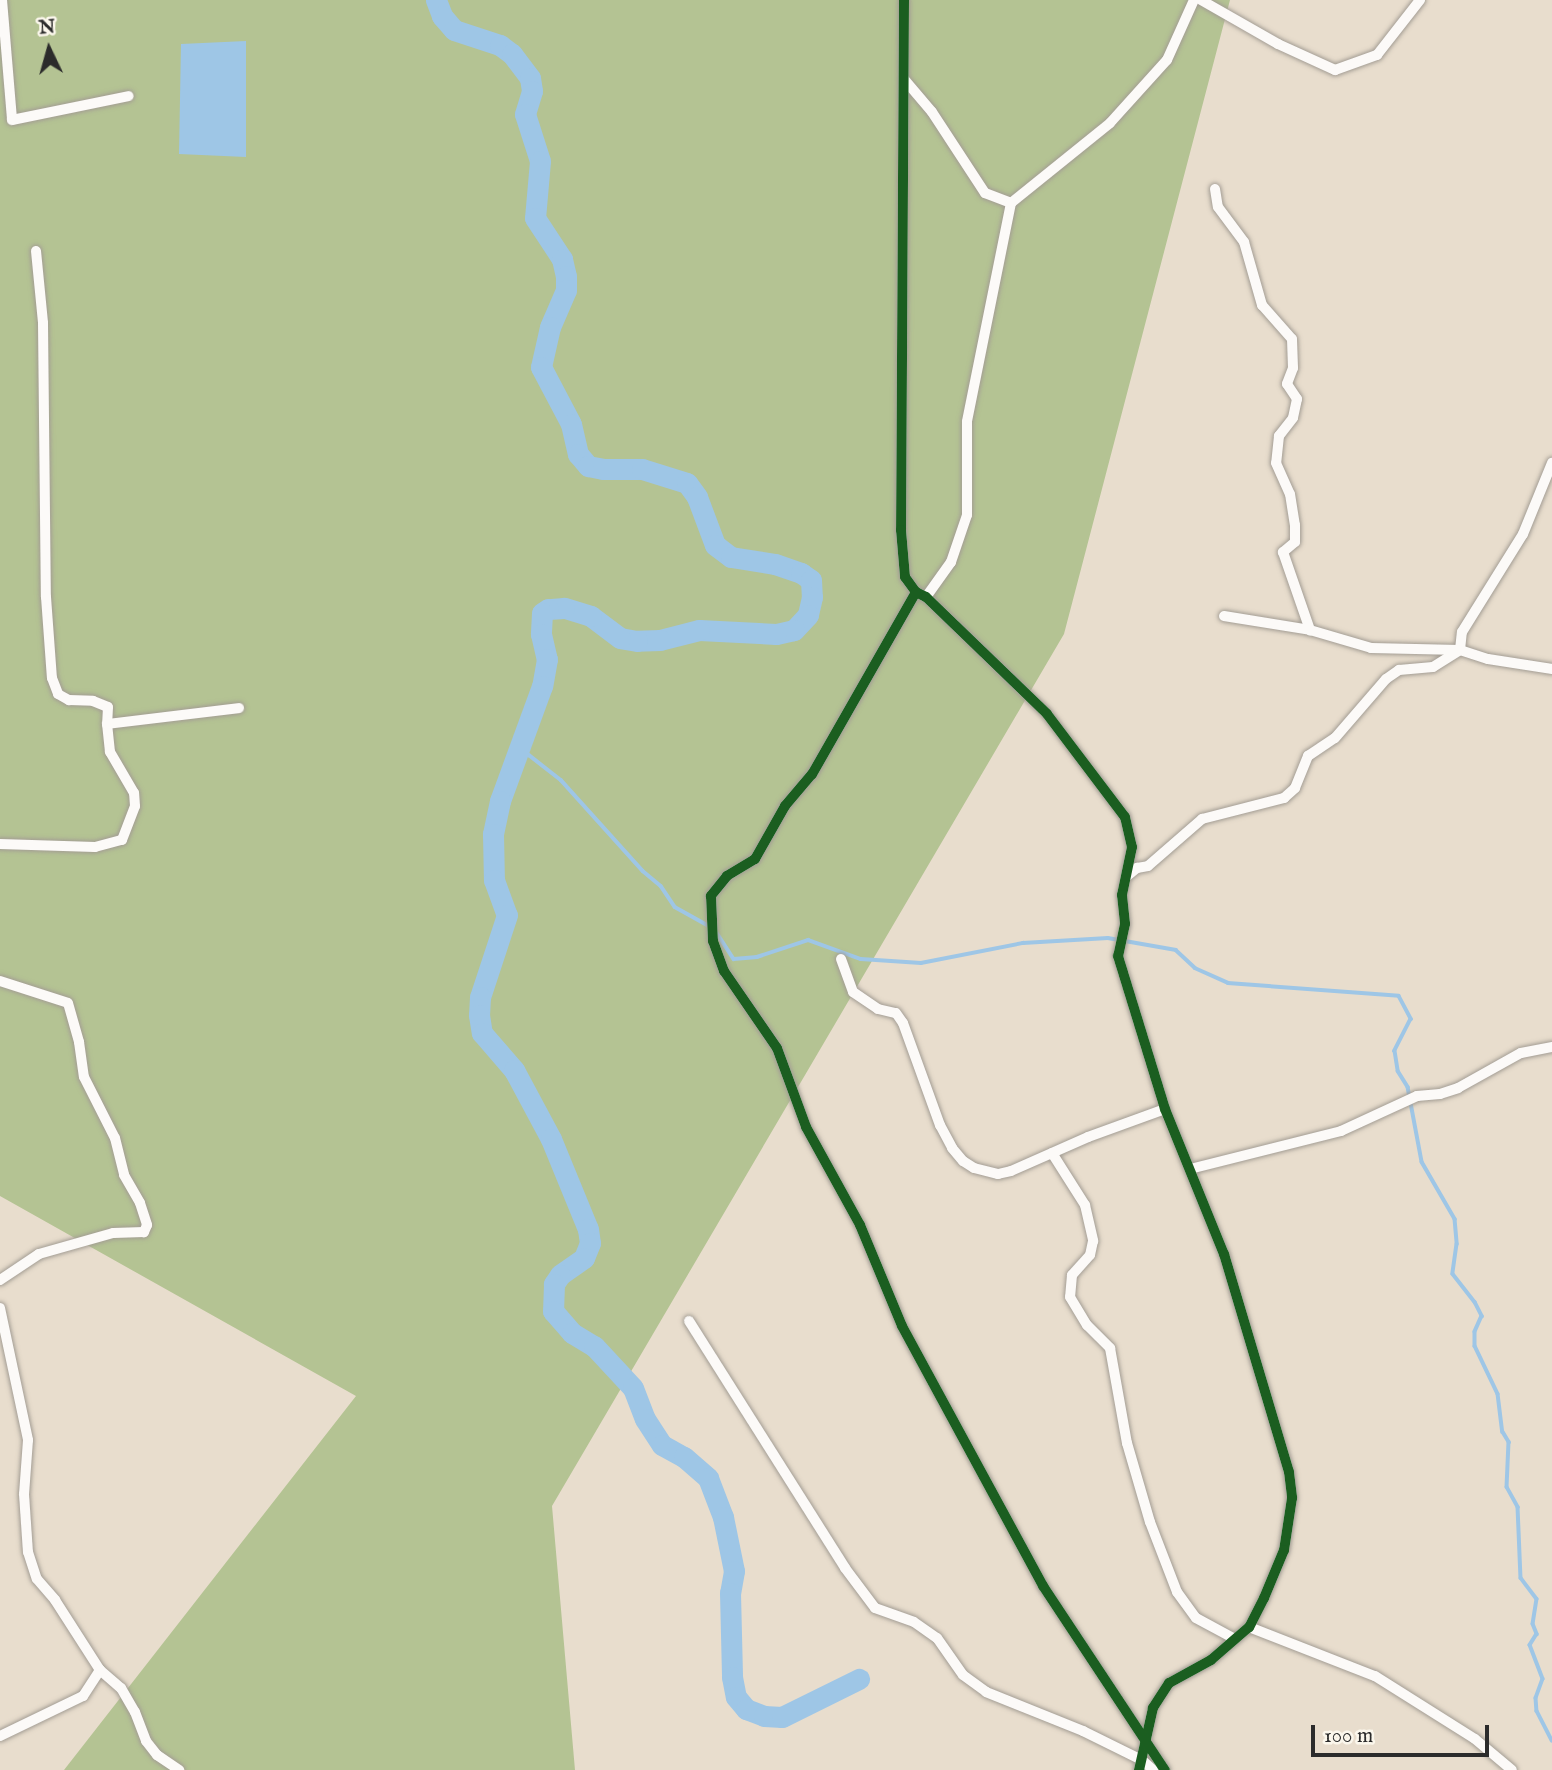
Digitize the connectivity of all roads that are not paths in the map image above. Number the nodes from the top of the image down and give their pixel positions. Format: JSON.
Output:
{"nodes":[{"id":1,"x":2,"y":0,"type":"edge"},
{"id":2,"x":904,"y":0,"type":"edge"},
{"id":3,"x":1194,"y":0,"type":"edge"},
{"id":4,"x":1200,"y":0,"type":"edge"},
{"id":5,"x":1420,"y":0,"type":"edge"},
{"id":6,"x":904,"y":79,"type":"junction"},
{"id":7,"x":129,"y":96,"type":"dead end"},
{"id":8,"x":1215,"y":190,"type":"dead end"},
{"id":9,"x":1010,"y":203,"type":"junction"},
{"id":10,"x":36,"y":251,"type":"dead end"},
{"id":11,"x":1552,"y":463,"type":"edge"},
{"id":12,"x":921,"y":594,"type":"junction"},
{"id":13,"x":1224,"y":616,"type":"dead end"},
{"id":14,"x":1310,"y":629,"type":"junction"},
{"id":15,"x":1460,"y":650,"type":"junction"},
{"id":16,"x":1552,"y":669,"type":"edge"},
{"id":17,"x":239,"y":708,"type":"dead end"},
{"id":18,"x":107,"y":724,"type":"junction"},
{"id":19,"x":0,"y":844,"type":"edge"},
{"id":20,"x":1127,"y":876,"type":"junction"},
{"id":21,"x":841,"y":958,"type":"dead end"},
{"id":22,"x":0,"y":981,"type":"edge"},
{"id":23,"x":1552,"y":1047,"type":"edge"},
{"id":24,"x":1165,"y":1109,"type":"junction"},
{"id":25,"x":1052,"y":1153,"type":"junction"},
{"id":26,"x":1191,"y":1168,"type":"junction"},
{"id":27,"x":0,"y":1280,"type":"edge"},
{"id":28,"x":0,"y":1308,"type":"edge"},
{"id":29,"x":689,"y":1321,"type":"dead end"},
{"id":30,"x":1249,"y":1628,"type":"junction"},
{"id":31,"x":1235,"y":1639,"type":"junction"},
{"id":32,"x":100,"y":1670,"type":"junction"},
{"id":33,"x":0,"y":1736,"type":"edge"},
{"id":34,"x":1147,"y":1743,"type":"junction"},
{"id":35,"x":1141,"y":1765,"type":"edge"},
{"id":36,"x":179,"y":1770,"type":"edge"},
{"id":37,"x":1153,"y":1770,"type":"edge"},
{"id":38,"x":1165,"y":1770,"type":"edge"},
{"id":39,"x":1512,"y":1770,"type":"edge"}],
"edges":[{"from":1,"to":7,"type":"street"},
{"from":2,"to":6,"type":"street"},
{"from":3,"to":9,"type":"street"},
{"from":4,"to":5,"type":"street"},
{"from":6,"to":9,"type":"street"},
{"from":6,"to":12,"type":"street"},
{"from":8,"to":14,"type":"street"},
{"from":9,"to":12,"type":"street"},
{"from":10,"to":18,"type":"street"},
{"from":11,"to":15,"type":"street"},
{"from":12,"to":20,"type":"street"},
{"from":12,"to":34,"type":"street"},
{"from":13,"to":14,"type":"street"},
{"from":14,"to":15,"type":"street"},
{"from":15,"to":16,"type":"street"},
{"from":15,"to":20,"type":"street"},
{"from":17,"to":18,"type":"street"},
{"from":18,"to":19,"type":"street"},
{"from":20,"to":24,"type":"street"},
{"from":21,"to":25,"type":"street"},
{"from":22,"to":27,"type":"street"},
{"from":23,"to":26,"type":"street"},
{"from":24,"to":25,"type":"street"},
{"from":24,"to":26,"type":"street"},
{"from":25,"to":31,"type":"street"},
{"from":26,"to":30,"type":"street"},
{"from":28,"to":32,"type":"street"},
{"from":29,"to":35,"type":"street"},
{"from":30,"to":31,"type":"street"},
{"from":30,"to":39,"type":"street"},
{"from":31,"to":34,"type":"street"},
{"from":32,"to":33,"type":"street"},
{"from":32,"to":36,"type":"street"},
{"from":34,"to":35,"type":"street"},
{"from":34,"to":38,"type":"street"},
{"from":35,"to":37,"type":"street"}]}
